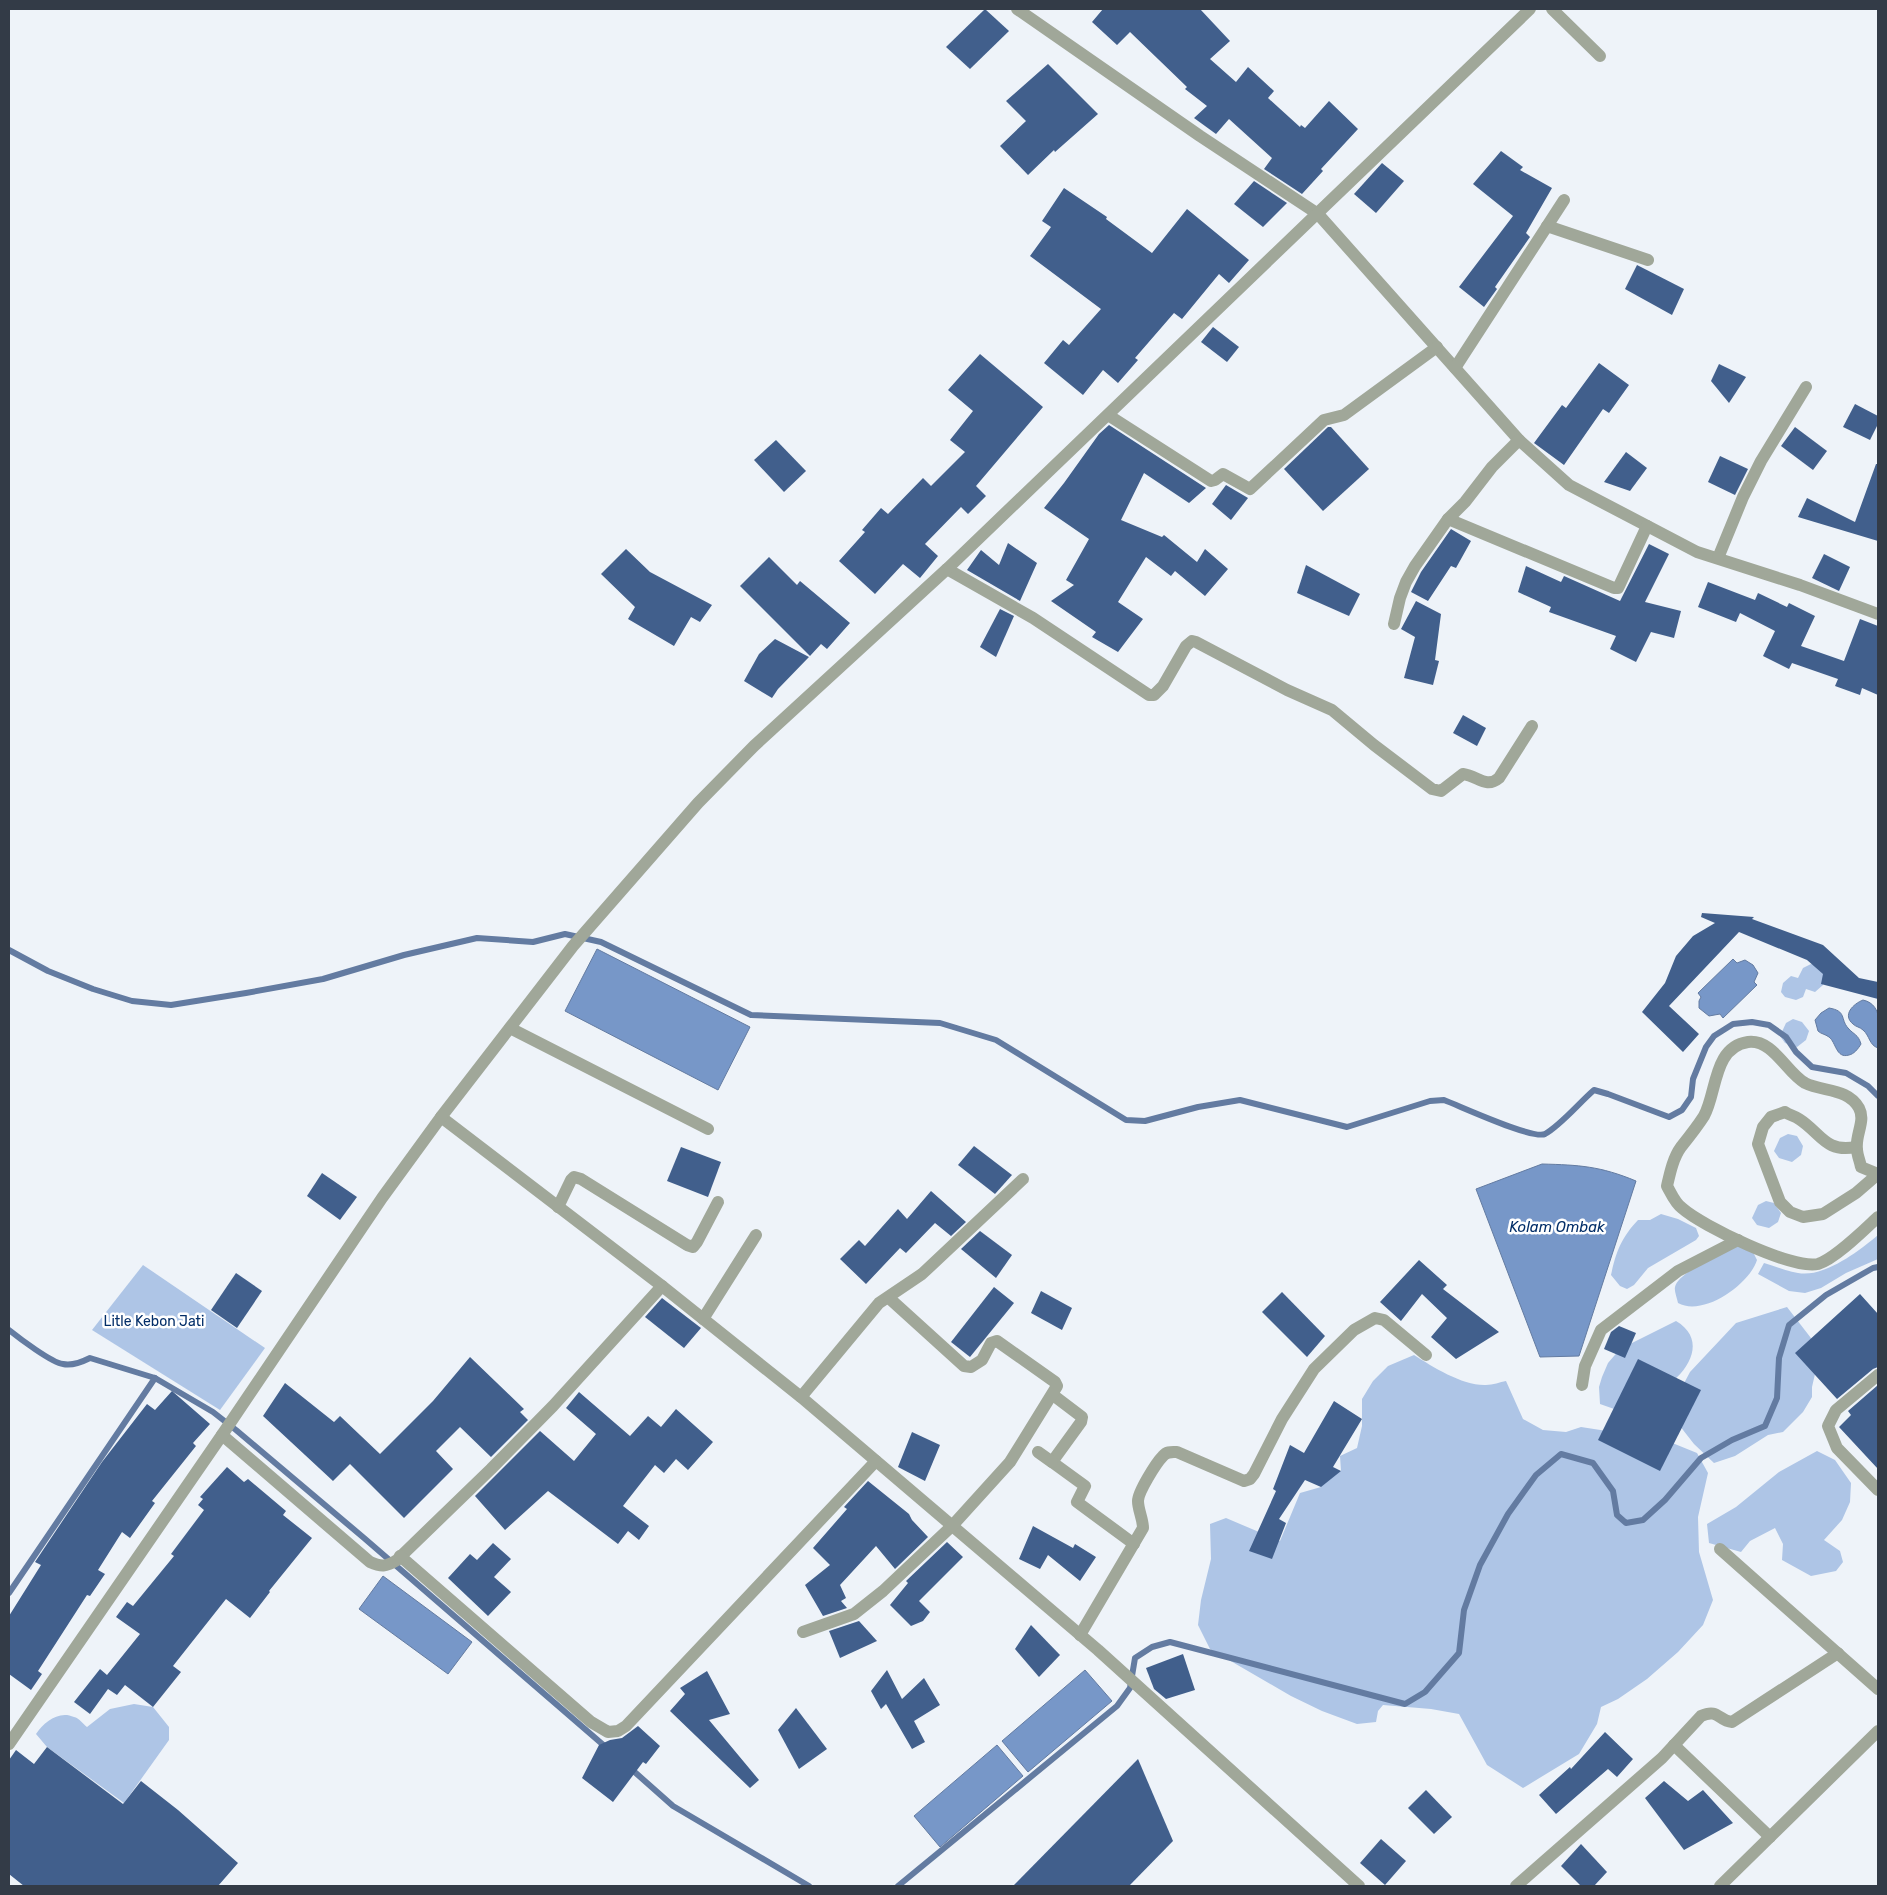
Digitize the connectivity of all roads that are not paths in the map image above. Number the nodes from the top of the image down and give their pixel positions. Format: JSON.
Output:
{"nodes":[{"id":1,"x":1017,"y":9,"type":"edge"},
{"id":2,"x":1530,"y":9,"type":"edge"},
{"id":3,"x":1552,"y":9,"type":"edge"},
{"id":4,"x":1600,"y":56,"type":"dead end"},
{"id":5,"x":1564,"y":200,"type":"dead end"},
{"id":6,"x":1318,"y":214,"type":"junction"},
{"id":7,"x":1547,"y":226,"type":"junction"},
{"id":8,"x":1648,"y":260,"type":"dead end"},
{"id":9,"x":1437,"y":347,"type":"junction"},
{"id":10,"x":1455,"y":368,"type":"junction"},
{"id":11,"x":1806,"y":387,"type":"dead end"},
{"id":12,"x":1108,"y":415,"type":"junction"},
{"id":13,"x":1519,"y":440,"type":"junction"},
{"id":14,"x":1448,"y":519,"type":"junction"},
{"id":15,"x":1647,"y":526,"type":"junction"},
{"id":16,"x":1718,"y":558,"type":"junction"},
{"id":17,"x":947,"y":569,"type":"junction"},
{"id":18,"x":1878,"y":614,"type":"edge"},
{"id":19,"x":1394,"y":624,"type":"dead end"},
{"id":20,"x":1532,"y":726,"type":"dead end"},
{"id":21,"x":510,"y":1028,"type":"junction"},
{"id":22,"x":441,"y":1117,"type":"junction"},
{"id":23,"x":708,"y":1129,"type":"dead end"},
{"id":24,"x":1856,"y":1148,"type":"junction"},
{"id":25,"x":1878,"y":1174,"type":"edge"},
{"id":26,"x":1024,"y":1179,"type":"dead end"},
{"id":27,"x":718,"y":1202,"type":"dead end"},
{"id":28,"x":558,"y":1207,"type":"junction"},
{"id":29,"x":1878,"y":1217,"type":"edge"},
{"id":30,"x":756,"y":1235,"type":"dead end"},
{"id":31,"x":1738,"y":1240,"type":"junction"},
{"id":32,"x":662,"y":1286,"type":"junction"},
{"id":33,"x":889,"y":1298,"type":"junction"},
{"id":34,"x":703,"y":1319,"type":"junction"},
{"id":35,"x":1426,"y":1355,"type":"dead end"},
{"id":36,"x":1878,"y":1375,"type":"edge"},
{"id":37,"x":1582,"y":1385,"type":"dead end"},
{"id":38,"x":1053,"y":1395,"type":"junction"},
{"id":39,"x":801,"y":1397,"type":"junction"},
{"id":40,"x":227,"y":1428,"type":"junction"},
{"id":41,"x":1038,"y":1452,"type":"dead end"},
{"id":42,"x":876,"y":1461,"type":"junction"},
{"id":43,"x":1052,"y":1462,"type":"junction"},
{"id":44,"x":1878,"y":1490,"type":"edge"},
{"id":45,"x":952,"y":1526,"type":"junction"},
{"id":46,"x":1134,"y":1544,"type":"junction"},
{"id":47,"x":1720,"y":1549,"type":"dead end"},
{"id":48,"x":395,"y":1560,"type":"junction"},
{"id":49,"x":803,"y":1632,"type":"dead end"},
{"id":50,"x":1080,"y":1635,"type":"junction"},
{"id":51,"x":1838,"y":1653,"type":"junction"},
{"id":52,"x":1878,"y":1689,"type":"edge"},
{"id":53,"x":1878,"y":1731,"type":"edge"},
{"id":54,"x":9,"y":1744,"type":"edge"},
{"id":55,"x":1674,"y":1746,"type":"junction"},
{"id":56,"x":1770,"y":1837,"type":"junction"},
{"id":57,"x":1359,"y":1886,"type":"edge"},
{"id":58,"x":1516,"y":1886,"type":"edge"},
{"id":59,"x":1720,"y":1886,"type":"edge"}],
"edges":[{"from":1,"to":6,"type":"street"},
{"from":2,"to":6,"type":"street"},
{"from":3,"to":4,"type":"street"},
{"from":5,"to":7,"type":"street"},
{"from":6,"to":9,"type":"street"},
{"from":6,"to":12,"type":"street"},
{"from":7,"to":8,"type":"street"},
{"from":7,"to":10,"type":"street"},
{"from":9,"to":10,"type":"street"},
{"from":9,"to":12,"type":"street"},
{"from":10,"to":13,"type":"street"},
{"from":11,"to":16,"type":"street"},
{"from":12,"to":17,"type":"street"},
{"from":13,"to":14,"type":"street"},
{"from":13,"to":15,"type":"street"},
{"from":14,"to":15,"type":"street"},
{"from":14,"to":19,"type":"street"},
{"from":15,"to":16,"type":"street"},
{"from":16,"to":18,"type":"street"},
{"from":17,"to":20,"type":"street"},
{"from":17,"to":21,"type":"street"},
{"from":21,"to":22,"type":"street"},
{"from":21,"to":23,"type":"street"},
{"from":22,"to":28,"type":"street"},
{"from":22,"to":40,"type":"street"},
{"from":24,"to":25,"type":"street"},
{"from":24,"to":25,"type":"street"},
{"from":24,"to":31,"type":"street"},
{"from":26,"to":33,"type":"street"},
{"from":27,"to":28,"type":"street"},
{"from":28,"to":32,"type":"street"},
{"from":29,"to":31,"type":"street"},
{"from":30,"to":34,"type":"street"},
{"from":31,"to":37,"type":"street"},
{"from":32,"to":34,"type":"street"},
{"from":32,"to":48,"type":"street"},
{"from":33,"to":38,"type":"street"},
{"from":33,"to":39,"type":"street"},
{"from":34,"to":39,"type":"street"},
{"from":35,"to":46,"type":"street"},
{"from":36,"to":44,"type":"street"},
{"from":38,"to":43,"type":"street"},
{"from":38,"to":45,"type":"street"},
{"from":39,"to":42,"type":"street"},
{"from":40,"to":48,"type":"street"},
{"from":40,"to":54,"type":"street"},
{"from":41,"to":43,"type":"street"},
{"from":42,"to":45,"type":"street"},
{"from":42,"to":48,"type":"street"},
{"from":43,"to":46,"type":"street"},
{"from":45,"to":49,"type":"street"},
{"from":45,"to":50,"type":"street"},
{"from":46,"to":50,"type":"street"},
{"from":47,"to":51,"type":"street"},
{"from":50,"to":57,"type":"street"},
{"from":51,"to":52,"type":"street"},
{"from":51,"to":55,"type":"street"},
{"from":53,"to":56,"type":"street"},
{"from":55,"to":56,"type":"street"},
{"from":55,"to":58,"type":"street"},
{"from":56,"to":59,"type":"street"}]}
